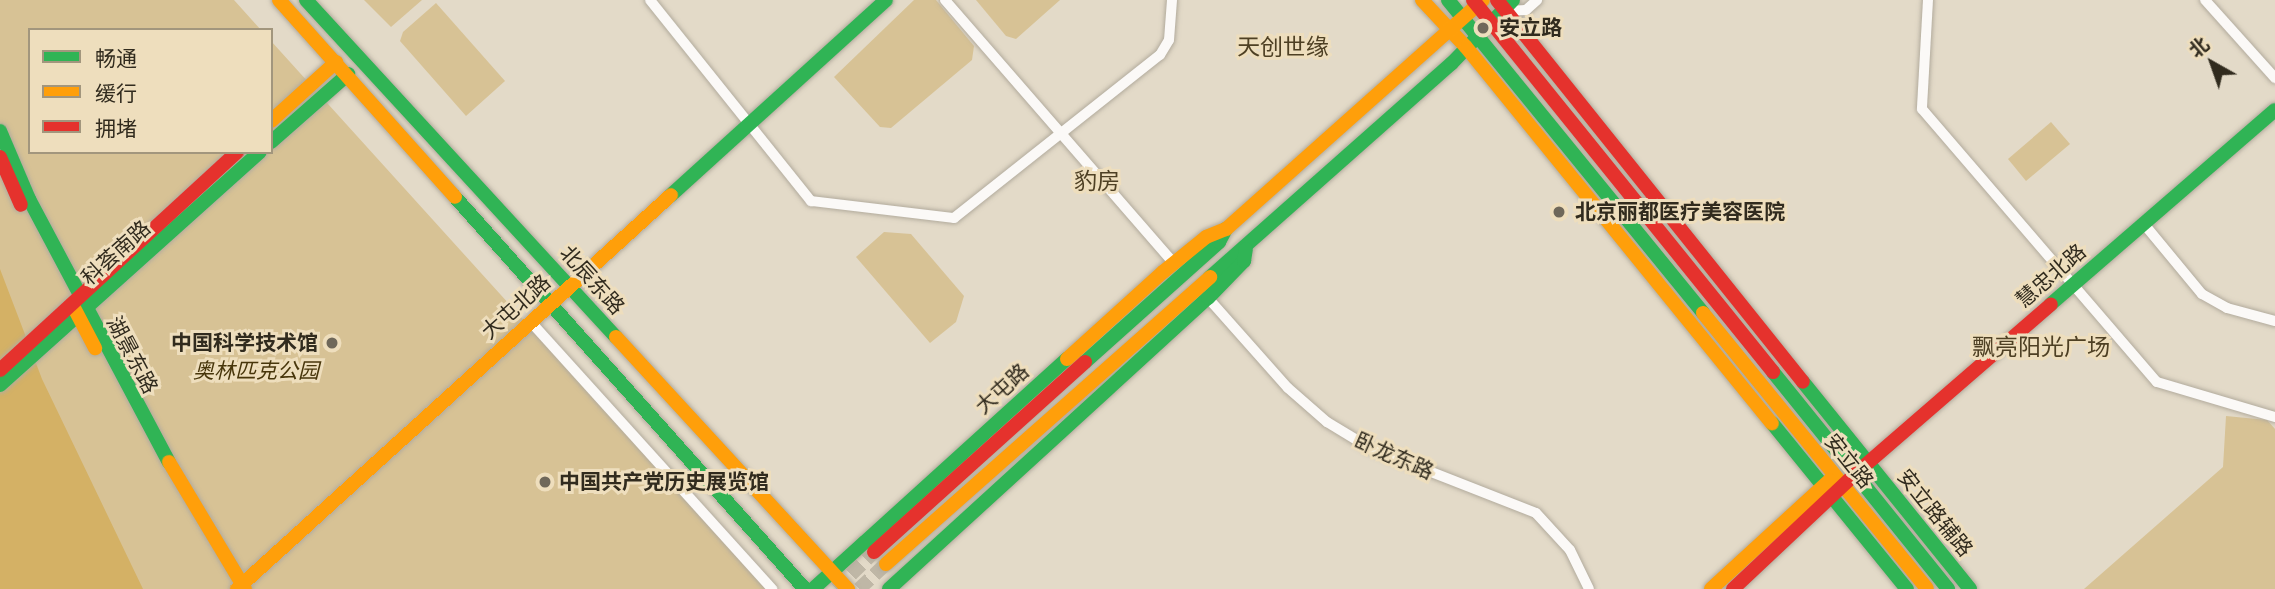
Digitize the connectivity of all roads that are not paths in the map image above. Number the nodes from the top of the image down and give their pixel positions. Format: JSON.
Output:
{"nodes":[{"id":1,"x":279,"y":0,"type":"edge"},
{"id":2,"x":306,"y":0,"type":"edge"},
{"id":3,"x":650,"y":0,"type":"edge"},
{"id":4,"x":886,"y":0,"type":"edge"},
{"id":5,"x":945,"y":0,"type":"edge"},
{"id":6,"x":1172,"y":0,"type":"edge"},
{"id":7,"x":1422,"y":0,"type":"edge"},
{"id":8,"x":1448,"y":0,"type":"edge"},
{"id":9,"x":1537,"y":0,"type":"edge"},
{"id":10,"x":1928,"y":0,"type":"edge"},
{"id":11,"x":2205,"y":0,"type":"edge"},
{"id":12,"x":1477,"y":2,"type":"edge"},
{"id":13,"x":1506,"y":4,"type":"edge"},
{"id":14,"x":1463,"y":18,"type":"junction"},
{"id":15,"x":1492,"y":24,"type":"junction"},
{"id":16,"x":1447,"y":31,"type":"junction"},
{"id":17,"x":1478,"y":36,"type":"junction"},
{"id":18,"x":1466,"y":47,"type":"junction"},
{"id":19,"x":336,"y":62,"type":"junction"},
{"id":20,"x":348,"y":74,"type":"junction"},
{"id":21,"x":2275,"y":78,"type":"edge"},
{"id":22,"x":2275,"y":110,"type":"edge"},
{"id":23,"x":273,"y":119,"type":"edge"},
{"id":24,"x":752,"y":122,"type":"junction"},
{"id":25,"x":0,"y":131,"type":"edge"},
{"id":26,"x":1063,"y":136,"type":"junction"},
{"id":27,"x":273,"y":140,"type":"edge"},
{"id":28,"x":235,"y":154,"type":"edge"},
{"id":29,"x":258,"y":154,"type":"edge"},
{"id":30,"x":0,"y":157,"type":"edge"},
{"id":31,"x":2144,"y":224,"type":"junction"},
{"id":32,"x":1226,"y":229,"type":"junction"},
{"id":33,"x":1246,"y":249,"type":"junction"},
{"id":34,"x":1174,"y":263,"type":"junction"},
{"id":35,"x":2075,"y":283,"type":"junction"},
{"id":36,"x":570,"y":287,"type":"junction"},
{"id":37,"x":1208,"y":298,"type":"junction"},
{"id":38,"x":550,"y":304,"type":"junction"},
{"id":39,"x":78,"y":307,"type":"junction"},
{"id":40,"x":2275,"y":321,"type":"edge"},
{"id":41,"x":531,"y":322,"type":"junction"},
{"id":42,"x":29,"y":350,"type":"junction"},
{"id":43,"x":0,"y":370,"type":"edge"},
{"id":44,"x":0,"y":385,"type":"edge"},
{"id":45,"x":2275,"y":417,"type":"edge"},
{"id":46,"x":1867,"y":464,"type":"junction"},
{"id":47,"x":1855,"y":474,"type":"junction"},
{"id":48,"x":1829,"y":481,"type":"junction"},
{"id":49,"x":1839,"y":493,"type":"junction"},
{"id":50,"x":874,"y":552,"type":"tunnel mouth"},
{"id":51,"x":886,"y":564,"type":"tunnel mouth"},
{"id":52,"x":831,"y":571,"type":"junction"},
{"id":53,"x":239,"y":588,"type":"edge"},
{"id":54,"x":772,"y":589,"type":"edge"},
{"id":55,"x":805,"y":589,"type":"edge"},
{"id":56,"x":813,"y":589,"type":"edge"},
{"id":57,"x":848,"y":589,"type":"edge"},
{"id":58,"x":889,"y":589,"type":"edge"},
{"id":59,"x":1589,"y":589,"type":"edge"},
{"id":60,"x":1711,"y":589,"type":"edge"},
{"id":61,"x":1733,"y":589,"type":"edge"},
{"id":62,"x":1907,"y":589,"type":"edge"},
{"id":63,"x":1927,"y":589,"type":"edge"},
{"id":64,"x":1948,"y":589,"type":"edge"},
{"id":65,"x":1970,"y":589,"type":"edge"}],
"edges":[{"from":1,"to":19,"type":"street"},
{"from":2,"to":36,"type":"street","name":"北辰东路"},
{"from":3,"to":24,"type":"street"},
{"from":4,"to":24,"type":"street","name":"大屯北路"},
{"from":5,"to":26,"type":"street"},
{"from":6,"to":26,"type":"street"},
{"from":7,"to":16,"type":"street","name":"安立路"},
{"from":8,"to":14,"type":"street","name":"安立路"},
{"from":9,"to":13,"type":"street"},
{"from":10,"to":35,"type":"street"},
{"from":11,"to":21,"type":"street"},
{"from":12,"to":14,"type":"street","name":"大屯路"},
{"from":12,"to":15,"type":"street","name":"安立路"},
{"from":13,"to":15,"type":"street"},
{"from":13,"to":46,"type":"street","name":"安立路"},
{"from":14,"to":16,"type":"street","name":"大屯路"},
{"from":14,"to":17,"type":"street","name":"安立路"},
{"from":15,"to":17,"type":"street"},
{"from":15,"to":47,"type":"street","name":"安立路"},
{"from":16,"to":18,"type":"street","name":"安立路"},
{"from":16,"to":32,"type":"street","name":"大屯路"},
{"from":17,"to":18,"type":"street"},
{"from":17,"to":48,"type":"street","name":"安立路"},
{"from":18,"to":33,"type":"street"},
{"from":18,"to":48,"type":"street","name":"安立路"},
{"from":19,"to":20,"type":"street"},
{"from":19,"to":23,"type":"street"},
{"from":20,"to":27,"type":"street"},
{"from":20,"to":38,"type":"street"},
{"from":22,"to":31,"type":"street","name":"慧忠北路"},
{"from":24,"to":26,"type":"street"},
{"from":24,"to":36,"type":"street","name":"大屯北路"},
{"from":25,"to":39,"type":"street","name":"湖景东路"},
{"from":26,"to":34,"type":"street"},
{"from":28,"to":39,"type":"street","name":"科荟南路"},
{"from":29,"to":39,"type":"street","name":"科荟南路"},
{"from":30,"to":39,"type":"street","name":"湖景东路"},
{"from":31,"to":35,"type":"street","name":"慧忠北路"},
{"from":31,"to":40,"type":"street"},
{"from":32,"to":34,"type":"street","name":"大屯路"},
{"from":32,"to":50,"type":"street","name":"大屯路"},
{"from":33,"to":37,"type":"street"},
{"from":33,"to":51,"type":"street"},
{"from":34,"to":52,"type":"street","name":"大屯路"},
{"from":35,"to":45,"type":"street"},
{"from":35,"to":46,"type":"street","name":"慧忠北路"},
{"from":36,"to":38,"type":"street","name":"大屯北路"},
{"from":36,"to":52,"type":"street","name":"北辰东路"},
{"from":37,"to":58,"type":"street"},
{"from":37,"to":59,"type":"street","name":"卧龙东路"},
{"from":38,"to":41,"type":"street","name":"大屯北路"},
{"from":38,"to":55,"type":"street"},
{"from":39,"to":42,"type":"street","name":"科荟南路"},
{"from":39,"to":53,"type":"street","name":"湖景东路"},
{"from":41,"to":53,"type":"street","name":"大屯北路"},
{"from":41,"to":54,"type":"street"},
{"from":42,"to":43,"type":"street","name":"科荟南路"},
{"from":42,"to":44,"type":"street","name":"科荟南路"},
{"from":46,"to":47,"type":"street","name":"慧忠北路"},
{"from":46,"to":65,"type":"street","name":"安立路辅路"},
{"from":47,"to":48,"type":"street"},
{"from":47,"to":49,"type":"street","name":"慧忠北路"},
{"from":47,"to":64,"type":"street","name":"安立路"},
{"from":48,"to":49,"type":"street","name":"安立路"},
{"from":48,"to":60,"type":"street"},
{"from":49,"to":61,"type":"street","name":"慧忠北路"},
{"from":49,"to":62,"type":"street"},
{"from":49,"to":63,"type":"street","name":"安立路"},
{"from":52,"to":56,"type":"street","name":"大屯路"},
{"from":52,"to":57,"type":"street","name":"北辰东路"}]}
